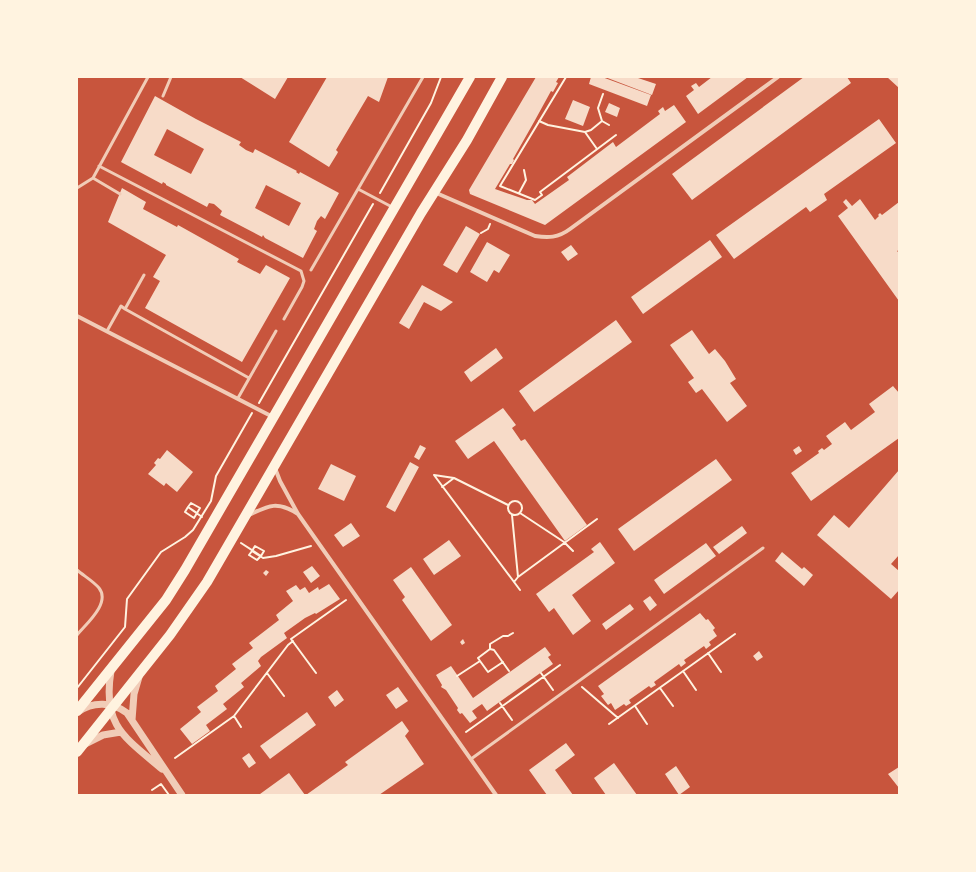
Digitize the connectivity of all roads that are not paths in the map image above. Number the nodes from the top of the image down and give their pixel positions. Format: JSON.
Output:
{"nodes":[{"id":1,"x":148,"y":77,"type":"edge"},
{"id":2,"x":171,"y":77,"type":"edge"},
{"id":3,"x":423,"y":77,"type":"edge"},
{"id":4,"x":470,"y":77,"type":"edge"},
{"id":5,"x":502,"y":77,"type":"edge"},
{"id":6,"x":778,"y":77,"type":"edge"},
{"id":7,"x":163,"y":96,"type":"dead end"},
{"id":8,"x":99,"y":166,"type":"junction"},
{"id":9,"x":93,"y":178,"type":"junction"},
{"id":10,"x":77,"y":188,"type":"edge"},
{"id":11,"x":358,"y":189,"type":"junction"},
{"id":12,"x":434,"y":192,"type":"junction"},
{"id":13,"x":120,"y":194,"type":"dead end"},
{"id":14,"x":395,"y":208,"type":"junction"},
{"id":15,"x":312,"y":270,"type":"dead end"},
{"id":16,"x":144,"y":275,"type":"dead end"},
{"id":17,"x":125,"y":309,"type":"junction"},
{"id":18,"x":77,"y":316,"type":"edge"},
{"id":19,"x":284,"y":319,"type":"dead end"},
{"id":20,"x":107,"y":331,"type":"junction"},
{"id":21,"x":276,"y":331,"type":"dead end"},
{"id":22,"x":249,"y":378,"type":"junction"},
{"id":23,"x":238,"y":398,"type":"junction"},
{"id":24,"x":274,"y":417,"type":"junction"},
{"id":25,"x":274,"y":465,"type":"junction"},
{"id":26,"x":298,"y":514,"type":"junction"},
{"id":27,"x":245,"y":517,"type":"junction"},
{"id":28,"x":763,"y":548,"type":"dead end"},
{"id":29,"x":77,"y":570,"type":"edge"},
{"id":30,"x":77,"y":635,"type":"edge"},
{"id":31,"x":111,"y":668,"type":"junction"},
{"id":32,"x":139,"y":674,"type":"junction"},
{"id":33,"x":111,"y":707,"type":"junction"},
{"id":34,"x":77,"y":711,"type":"edge"},
{"id":35,"x":132,"y":720,"type":"junction"},
{"id":36,"x":121,"y":732,"type":"junction"},
{"id":37,"x":79,"y":749,"type":"edge"},
{"id":38,"x":471,"y":759,"type":"junction"},
{"id":39,"x":166,"y":772,"type":"junction"},
{"id":40,"x":182,"y":795,"type":"edge"},
{"id":41,"x":496,"y":795,"type":"edge"}],
"edges":[{"from":1,"to":8,"type":"lane"},
{"from":2,"to":7,"type":"lane"},
{"from":3,"to":11,"type":"lane"},
{"from":4,"to":14,"type":"main road"},
{"from":5,"to":12,"type":"main road"},
{"from":6,"to":12,"type":"street"},
{"from":8,"to":9,"type":"lane"},
{"from":8,"to":19,"type":"lane"},
{"from":9,"to":10,"type":"lane"},
{"from":9,"to":13,"type":"lane"},
{"from":11,"to":14,"type":"lane"},
{"from":11,"to":15,"type":"lane"},
{"from":12,"to":25,"type":"main road"},
{"from":14,"to":24,"type":"main road"},
{"from":16,"to":17,"type":"lane"},
{"from":17,"to":20,"type":"lane"},
{"from":17,"to":22,"type":"lane"},
{"from":18,"to":20,"type":"street"},
{"from":20,"to":23,"type":"street"},
{"from":21,"to":22,"type":"lane"},
{"from":22,"to":23,"type":"lane"},
{"from":23,"to":24,"type":"street"},
{"from":24,"to":31,"type":"main road"},
{"from":25,"to":26,"type":"street"},
{"from":25,"to":27,"type":"main road"},
{"from":26,"to":27,"type":"street"},
{"from":26,"to":38,"type":"street"},
{"from":27,"to":32,"type":"main road"},
{"from":28,"to":38,"type":"lane"},
{"from":29,"to":30,"type":"lane"},
{"from":31,"to":33,"type":"street"},
{"from":31,"to":34,"type":"main road"},
{"from":32,"to":33,"type":"main road"},
{"from":32,"to":35,"type":"street"},
{"from":33,"to":34,"type":"street"},
{"from":33,"to":35,"type":"street"},
{"from":33,"to":36,"type":"street"},
{"from":33,"to":37,"type":"main road"},
{"from":35,"to":39,"type":"street"},
{"from":36,"to":37,"type":"street"},
{"from":36,"to":39,"type":"street"},
{"from":38,"to":41,"type":"street"},
{"from":39,"to":40,"type":"street"}]}
